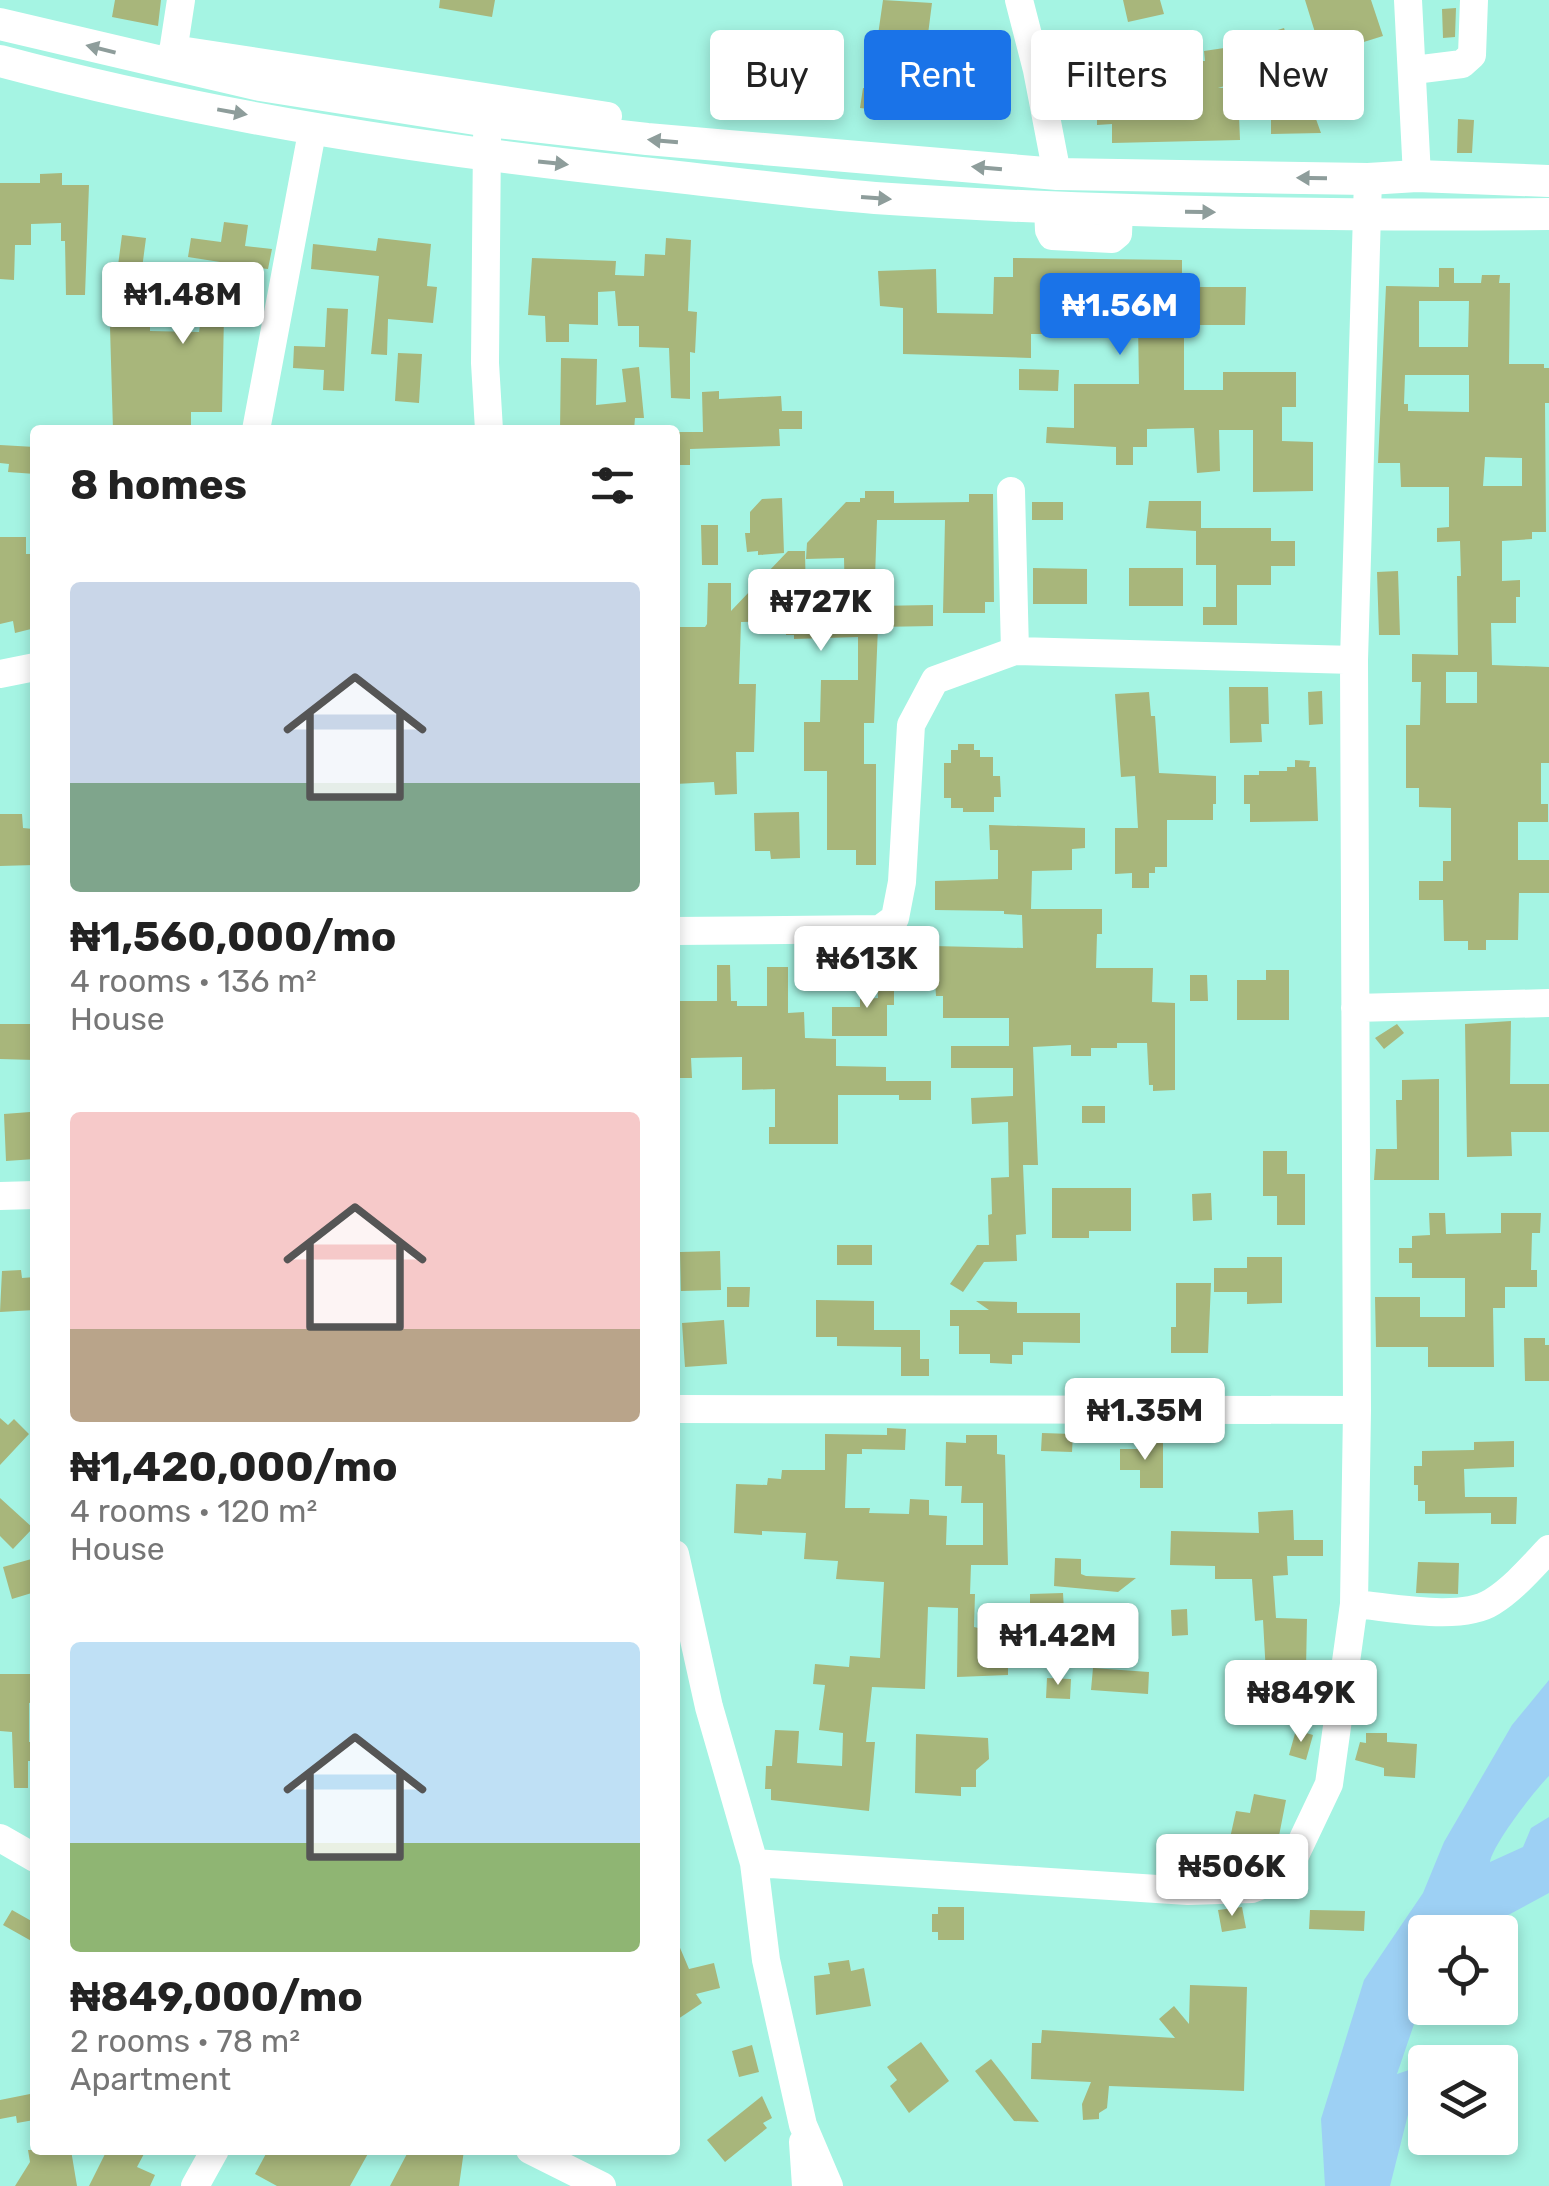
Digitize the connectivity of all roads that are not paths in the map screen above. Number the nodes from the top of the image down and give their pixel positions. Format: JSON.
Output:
{"nodes":[{"id":1,"x":182,"y":0,"type":"edge"},
{"id":2,"x":1019,"y":0,"type":"edge"},
{"id":3,"x":1408,"y":0,"type":"edge"},
{"id":4,"x":1474,"y":0,"type":"edge"},
{"id":5,"x":0,"y":24,"type":"edge"},
{"id":6,"x":172,"y":58,"type":"junction"},
{"id":7,"x":0,"y":61,"type":"edge"},
{"id":8,"x":1414,"y":70,"type":"junction"},
{"id":9,"x":608,"y":116,"type":"dead end"},
{"id":10,"x":488,"y":121,"type":"junction"},
{"id":11,"x":313,"y":127,"type":"junction"},
{"id":12,"x":485,"y":156,"type":"junction"},
{"id":13,"x":1057,"y":174,"type":"junction"},
{"id":14,"x":1417,"y":176,"type":"junction"},
{"id":15,"x":1368,"y":179,"type":"junction"},
{"id":16,"x":1549,"y":181,"type":"edge"},
{"id":17,"x":1549,"y":214,"type":"edge"},
{"id":18,"x":1369,"y":216,"type":"junction"},
{"id":19,"x":257,"y":425,"type":"edge"},
{"id":20,"x":489,"y":425,"type":"edge"},
{"id":21,"x":1011,"y":491,"type":"dead end"},
{"id":22,"x":1015,"y":651,"type":"junction"},
{"id":23,"x":1354,"y":660,"type":"junction"},
{"id":24,"x":30,"y":669,"type":"edge"},
{"id":25,"x":0,"y":674,"type":"edge"},
{"id":26,"x":680,"y":931,"type":"edge"},
{"id":27,"x":1549,"y":1003,"type":"edge"},
{"id":28,"x":1355,"y":1008,"type":"junction"},
{"id":29,"x":30,"y":1195,"type":"edge"},
{"id":30,"x":0,"y":1196,"type":"edge"},
{"id":31,"x":680,"y":1410,"type":"edge"},
{"id":32,"x":1357,"y":1410,"type":"junction"},
{"id":33,"x":1549,"y":1550,"type":"edge"},
{"id":34,"x":680,"y":1576,"type":"edge"},
{"id":35,"x":1354,"y":1604,"type":"junction"},
{"id":36,"x":0,"y":1838,"type":"edge"},
{"id":37,"x":30,"y":1855,"type":"edge"},
{"id":38,"x":754,"y":1864,"type":"junction"},
{"id":39,"x":213,"y":2155,"type":"edge"},
{"id":40,"x":540,"y":2155,"type":"edge"},
{"id":41,"x":810,"y":2183,"type":"edge"},
{"id":42,"x":195,"y":2186,"type":"edge"},
{"id":43,"x":602,"y":2186,"type":"edge"}],
"edges":[{"from":1,"to":6,"type":"street"},
{"from":2,"to":13,"type":"street"},
{"from":3,"to":8,"type":"street"},
{"from":4,"to":8,"type":"street"},
{"from":6,"to":5,"type":"main road","one_way":true},
{"from":6,"to":9,"type":"street"},
{"from":6,"to":10,"type":"main road"},
{"from":7,"to":11,"type":"main road","one_way":true},
{"from":8,"to":14,"type":"street"},
{"from":10,"to":12,"type":"street"},
{"from":13,"to":10,"type":"main road","one_way":true},
{"from":11,"to":12,"type":"main road"},
{"from":11,"to":19,"type":"street"},
{"from":12,"to":18,"type":"main road","one_way":true},
{"from":12,"to":20,"type":"street"},
{"from":15,"to":13,"type":"main road","one_way":true},
{"from":14,"to":15,"type":"main road"},
{"from":14,"to":16,"type":"main road"},
{"from":15,"to":18,"type":"street"},
{"from":17,"to":18,"type":"main road"},
{"from":18,"to":23,"type":"street"},
{"from":21,"to":22,"type":"street"},
{"from":22,"to":23,"type":"street"},
{"from":22,"to":26,"type":"street"},
{"from":23,"to":28,"type":"street"},
{"from":24,"to":25,"type":"street"},
{"from":27,"to":28,"type":"street"},
{"from":28,"to":32,"type":"street"},
{"from":29,"to":30,"type":"street"},
{"from":31,"to":32,"type":"street"},
{"from":32,"to":35,"type":"street"},
{"from":33,"to":35,"type":"street"},
{"from":34,"to":38,"type":"street"},
{"from":35,"to":38,"type":"street"},
{"from":36,"to":37,"type":"street"},
{"from":38,"to":41,"type":"street"},
{"from":39,"to":42,"type":"street"},
{"from":40,"to":43,"type":"street"}]}
